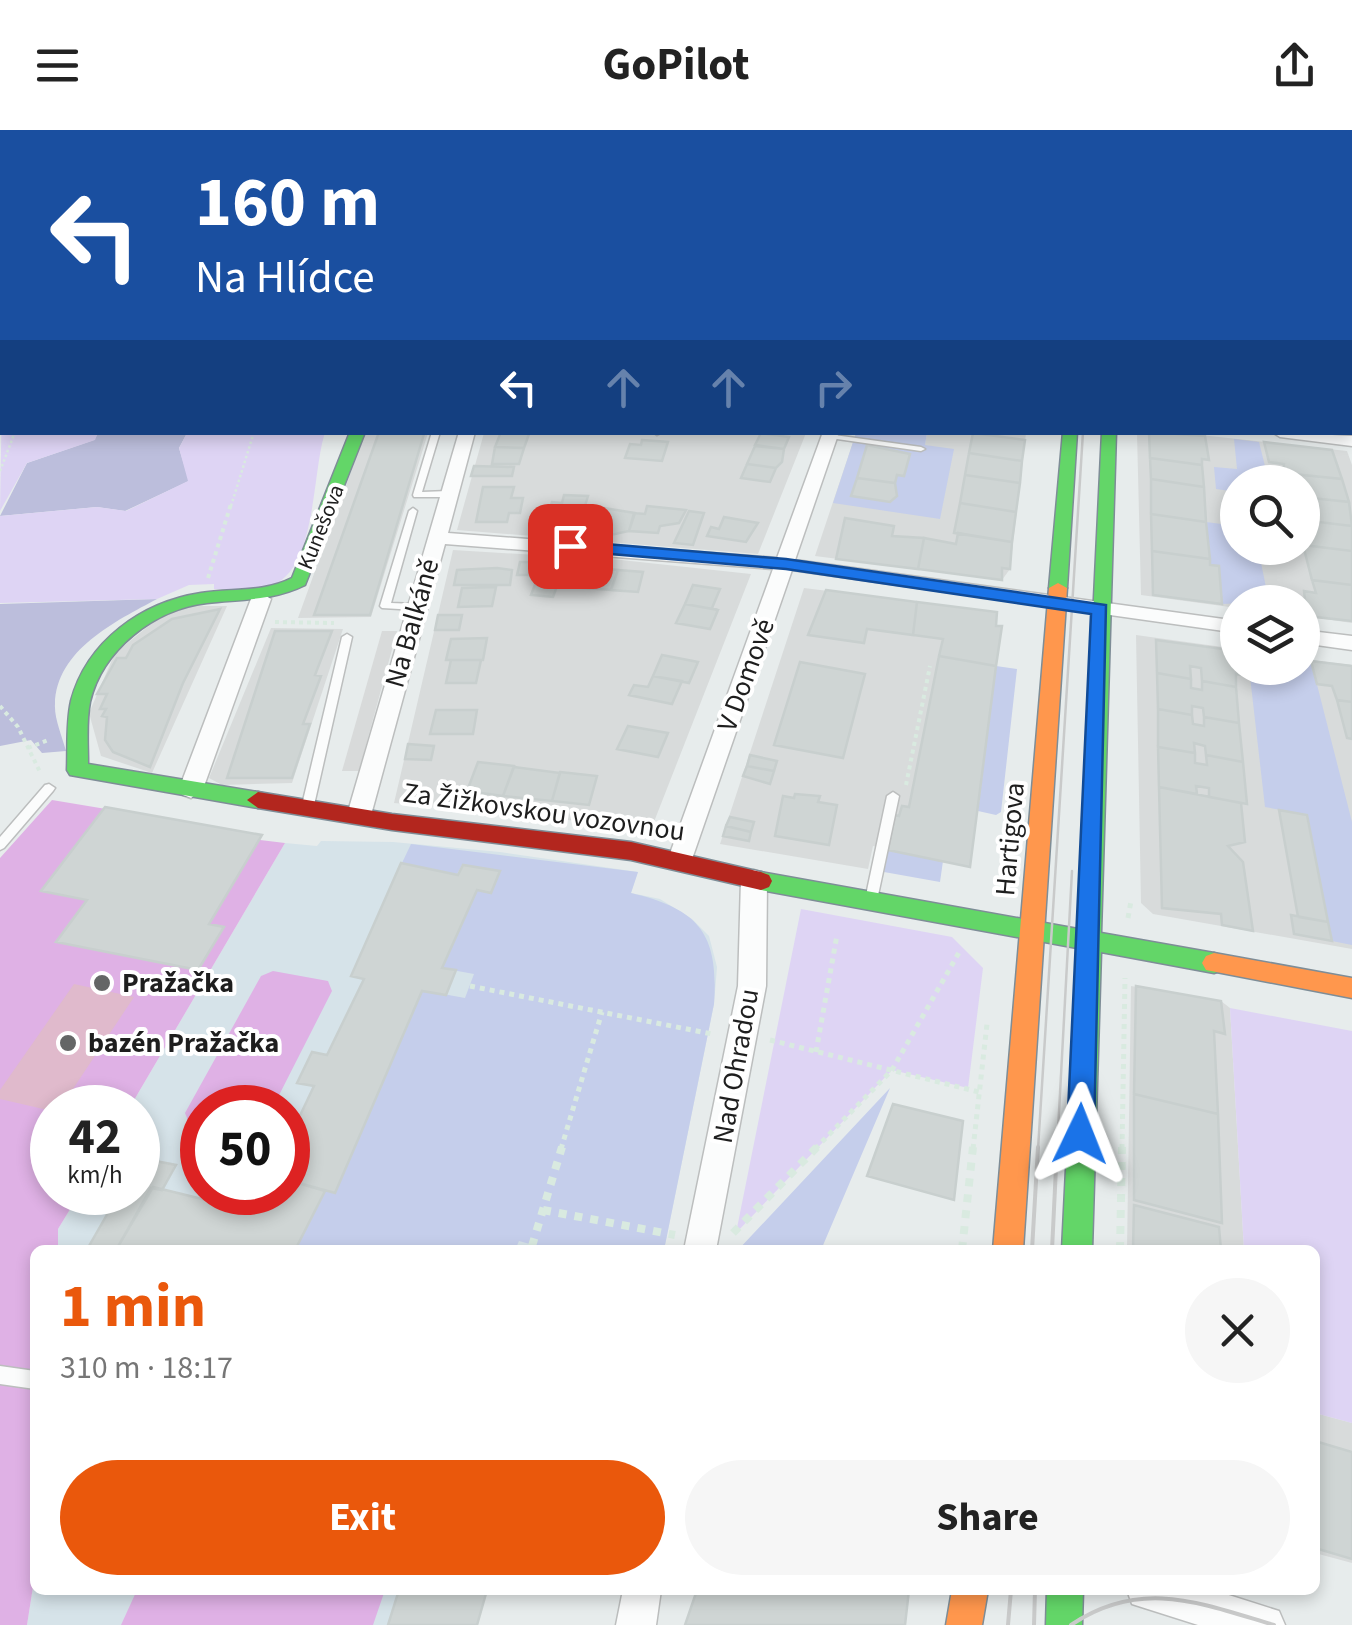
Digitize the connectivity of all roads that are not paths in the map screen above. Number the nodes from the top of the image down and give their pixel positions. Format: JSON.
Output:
{"nodes":[{"id":1,"x":357,"y":435,"type":"edge"},
{"id":2,"x":435,"y":435,"type":"edge"},
{"id":3,"x":466,"y":435,"type":"edge"},
{"id":4,"x":830,"y":435,"type":"edge"},
{"id":5,"x":836,"y":435,"type":"edge"},
{"id":6,"x":1070,"y":435,"type":"edge"},
{"id":7,"x":1108,"y":435,"type":"edge"},
{"id":8,"x":1304,"y":435,"type":"edge"},
{"id":9,"x":1352,"y":441,"type":"edge"},
{"id":10,"x":921,"y":449,"type":"dead end"},
{"id":11,"x":448,"y":494,"type":"junction"},
{"id":12,"x":413,"y":511,"type":"dead end"},
{"id":13,"x":436,"y":538,"type":"junction"},
{"id":14,"x":786,"y":564,"type":"junction"},
{"id":15,"x":260,"y":599,"type":"junction"},
{"id":16,"x":1060,"y":601,"type":"junction"},
{"id":17,"x":416,"y":607,"type":"junction"},
{"id":18,"x":1100,"y":609,"type":"junction"},
{"id":19,"x":1220,"y":626,"type":"edge"},
{"id":20,"x":347,"y":637,"type":"dead end"},
{"id":21,"x":1320,"y":639,"type":"edge"},
{"id":22,"x":1352,"y":643,"type":"edge"},
{"id":23,"x":49,"y":788,"type":"road end"},
{"id":24,"x":191,"y":788,"type":"junction"},
{"id":25,"x":893,"y":796,"type":"road end"},
{"id":26,"x":308,"y":806,"type":"junction"},
{"id":27,"x":359,"y":815,"type":"junction"},
{"id":28,"x":0,"y":844,"type":"edge"},
{"id":29,"x":680,"y":860,"type":"junction"},
{"id":30,"x":754,"y":880,"type":"junction"},
{"id":31,"x":871,"y":900,"type":"junction"},
{"id":32,"x":1032,"y":929,"type":"junction"},
{"id":33,"x":1087,"y":940,"type":"junction"},
{"id":34,"x":1352,"y":988,"type":"edge"},
{"id":35,"x":689,"y":1242,"type":"edge"},
{"id":36,"x":1008,"y":1245,"type":"edge"},
{"id":37,"x":1077,"y":1245,"type":"edge"},
{"id":38,"x":0,"y":1375,"type":"edge"},
{"id":39,"x":30,"y":1379,"type":"edge"},
{"id":40,"x":641,"y":1595,"type":"edge"},
{"id":41,"x":969,"y":1595,"type":"edge"},
{"id":42,"x":1065,"y":1595,"type":"edge"},
{"id":43,"x":1163,"y":1595,"type":"edge"},
{"id":44,"x":636,"y":1625,"type":"edge"},
{"id":45,"x":964,"y":1625,"type":"edge"},
{"id":46,"x":1064,"y":1625,"type":"edge"},
{"id":47,"x":1265,"y":1625,"type":"edge"}],
"edges":[{"from":1,"to":15,"type":"main road","name":"Kunešova"},
{"from":2,"to":11,"type":"lane"},
{"from":3,"to":11,"type":"street","name":"Na Balkáně"},
{"from":4,"to":14,"type":"street","name":"V Domově"},
{"from":5,"to":10,"type":"lane"},
{"from":6,"to":16,"type":"main road","name":"Hartigova"},
{"from":7,"to":18,"type":"main road"},
{"from":8,"to":9,"type":"street"},
{"from":11,"to":13,"type":"street","name":"Na Balkáně"},
{"from":12,"to":17,"type":"lane"},
{"from":13,"to":14,"type":"street"},
{"from":13,"to":17,"type":"street","name":"Na Balkáně"},
{"from":14,"to":16,"type":"street"},
{"from":14,"to":29,"type":"street","name":"V Domově"},
{"from":15,"to":24,"type":"street"},
{"from":15,"to":24,"type":"main road","name":"Za Žižkovskou vozovnou"},
{"from":16,"to":18,"type":"street"},
{"from":16,"to":32,"type":"main road","name":"Hartigova"},
{"from":17,"to":27,"type":"street","name":"Na Balkáně"},
{"from":18,"to":19,"type":"street"},
{"from":18,"to":33,"type":"main road"},
{"from":20,"to":26,"type":"lane"},
{"from":21,"to":22,"type":"street"},
{"from":23,"to":28,"type":"lane"},
{"from":24,"to":26,"type":"main road","name":"Za Žižkovskou vozovnou"},
{"from":25,"to":31,"type":"lane"},
{"from":26,"to":27,"type":"main road","name":"Za Žižkovskou vozovnou"},
{"from":27,"to":29,"type":"main road","name":"Za Žižkovskou vozovnou"},
{"from":29,"to":30,"type":"main road","name":"Za Žižkovskou vozovnou"},
{"from":30,"to":31,"type":"main road","name":"Za Žižkovskou vozovnou"},
{"from":30,"to":35,"type":"street","name":"Nad Ohradou"},
{"from":31,"to":32,"type":"main road","name":"Za Žižkovskou vozovnou"},
{"from":32,"to":33,"type":"main road","name":"Za Žižkovskou vozovnou"},
{"from":32,"to":36,"type":"main road","name":"Hartigova"},
{"from":33,"to":34,"type":"main road","name":"Za Žižkovskou vozovnou"},
{"from":33,"to":37,"type":"main road"},
{"from":38,"to":39,"type":"lane"},
{"from":40,"to":44,"type":"street"},
{"from":41,"to":45,"type":"main road"},
{"from":42,"to":46,"type":"main road"},
{"from":43,"to":47,"type":"street"}]}
